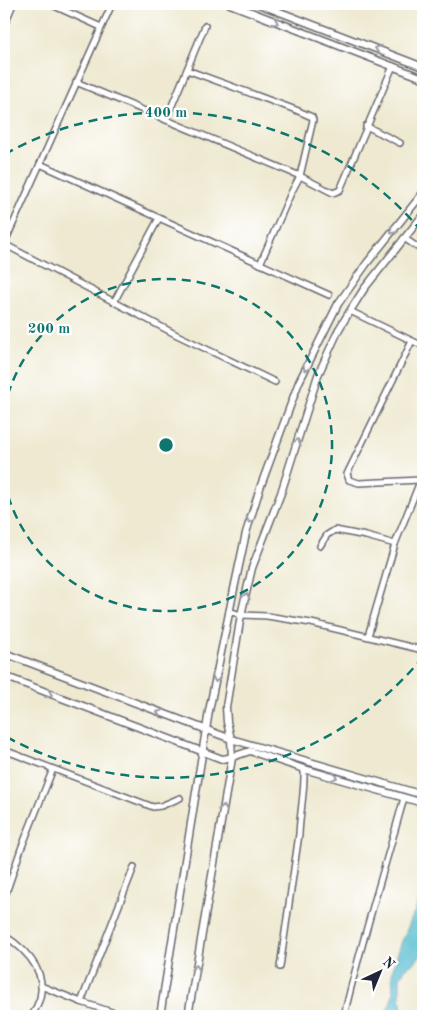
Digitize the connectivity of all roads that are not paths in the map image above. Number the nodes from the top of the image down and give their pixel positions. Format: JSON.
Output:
{"nodes":[{"id":1,"x":13,"y":4,"type":"edge"},
{"id":2,"x":50,"y":4,"type":"edge"},
{"id":3,"x":112,"y":4,"type":"edge"},
{"id":4,"x":230,"y":4,"type":"edge"},
{"id":5,"x":259,"y":4,"type":"edge"},
{"id":6,"x":4,"y":26,"type":"edge"},
{"id":7,"x":206,"y":26,"type":"dead end"},
{"id":8,"x":101,"y":27,"type":"junction"},
{"id":9,"x":393,"y":66,"type":"junction"},
{"id":10,"x":423,"y":67,"type":"edge"},
{"id":11,"x":187,"y":70,"type":"junction"},
{"id":12,"x":423,"y":78,"type":"edge"},
{"id":13,"x":76,"y":82,"type":"junction"},
{"id":14,"x":166,"y":120,"type":"junction"},
{"id":15,"x":366,"y":126,"type":"junction"},
{"id":16,"x":400,"y":143,"type":"dead end"},
{"id":17,"x":40,"y":164,"type":"junction"},
{"id":18,"x":300,"y":176,"type":"junction"},
{"id":19,"x":423,"y":193,"type":"edge"},
{"id":20,"x":423,"y":215,"type":"edge"},
{"id":21,"x":159,"y":218,"type":"junction"},
{"id":22,"x":404,"y":238,"type":"junction"},
{"id":23,"x":4,"y":244,"type":"edge"},
{"id":24,"x":423,"y":252,"type":"edge"},
{"id":25,"x":260,"y":264,"type":"junction"},
{"id":26,"x":329,"y":295,"type":"dead end"},
{"id":27,"x":114,"y":302,"type":"junction"},
{"id":28,"x":350,"y":311,"type":"junction"},
{"id":29,"x":412,"y":341,"type":"junction"},
{"id":30,"x":423,"y":346,"type":"edge"},
{"id":31,"x":274,"y":382,"type":"dead end"},
{"id":32,"x":423,"y":474,"type":"edge"},
{"id":33,"x":420,"y":480,"type":"junction"},
{"id":34,"x":395,"y":544,"type":"junction"},
{"id":35,"x":320,"y":546,"type":"dead end"},
{"id":36,"x":229,"y":611,"type":"junction"},
{"id":37,"x":241,"y":615,"type":"junction"},
{"id":38,"x":368,"y":636,"type":"junction"},
{"id":39,"x":423,"y":650,"type":"edge"},
{"id":40,"x":4,"y":653,"type":"edge"},
{"id":41,"x":4,"y":676,"type":"edge"},
{"id":42,"x":207,"y":730,"type":"junction"},
{"id":43,"x":231,"y":739,"type":"junction"},
{"id":44,"x":4,"y":750,"type":"edge"},
{"id":45,"x":204,"y":753,"type":"junction"},
{"id":46,"x":232,"y":758,"type":"junction"},
{"id":47,"x":304,"y":768,"type":"junction"},
{"id":48,"x":53,"y":769,"type":"junction"},
{"id":49,"x":423,"y":795,"type":"edge"},
{"id":50,"x":180,"y":798,"type":"dead end"},
{"id":51,"x":404,"y":798,"type":"junction"},
{"id":52,"x":423,"y":803,"type":"edge"},
{"id":53,"x":134,"y":868,"type":"dead end"},
{"id":54,"x":4,"y":899,"type":"edge"},
{"id":55,"x":4,"y":935,"type":"edge"},
{"id":56,"x":280,"y":967,"type":"dead end"},
{"id":57,"x":41,"y":986,"type":"junction"},
{"id":58,"x":81,"y":1002,"type":"junction"},
{"id":59,"x":32,"y":1016,"type":"edge"},
{"id":60,"x":124,"y":1016,"type":"edge"},
{"id":61,"x":160,"y":1016,"type":"edge"},
{"id":62,"x":188,"y":1016,"type":"edge"},
{"id":63,"x":344,"y":1016,"type":"edge"}],
"edges":[{"from":1,"to":6,"type":"street"},
{"from":2,"to":8,"type":"street"},
{"from":3,"to":8,"type":"street"},
{"from":4,"to":9,"type":"street","one_way":true},
{"from":10,"to":5,"type":"street","one_way":true},
{"from":7,"to":11,"type":"street"},
{"from":8,"to":13,"type":"street"},
{"from":9,"to":12,"type":"street"},
{"from":9,"to":15,"type":"street"},
{"from":11,"to":14,"type":"street"},
{"from":11,"to":18,"type":"street"},
{"from":13,"to":14,"type":"street"},
{"from":13,"to":17,"type":"street"},
{"from":14,"to":18,"type":"street"},
{"from":15,"to":16,"type":"street"},
{"from":15,"to":18,"type":"street"},
{"from":17,"to":21,"type":"street"},
{"from":17,"to":23,"type":"street"},
{"from":18,"to":25,"type":"street"},
{"from":19,"to":36,"type":"street","one_way":true},
{"from":20,"to":22,"type":"street"},
{"from":21,"to":25,"type":"street"},
{"from":21,"to":27,"type":"street"},
{"from":22,"to":24,"type":"street"},
{"from":22,"to":28,"type":"street"},
{"from":23,"to":27,"type":"street"},
{"from":25,"to":26,"type":"street"},
{"from":27,"to":31,"type":"street"},
{"from":28,"to":29,"type":"street"},
{"from":37,"to":28,"type":"street","one_way":true},
{"from":29,"to":30,"type":"street"},
{"from":29,"to":33,"type":"street"},
{"from":32,"to":33,"type":"street"},
{"from":33,"to":34,"type":"street"},
{"from":34,"to":35,"type":"street"},
{"from":34,"to":38,"type":"street"},
{"from":36,"to":37,"type":"street"},
{"from":36,"to":42,"type":"street","one_way":true},
{"from":37,"to":38,"type":"street"},
{"from":37,"to":43,"type":"street"},
{"from":38,"to":39,"type":"street"},
{"from":42,"to":40,"type":"street","one_way":true},
{"from":41,"to":45,"type":"street","one_way":true},
{"from":42,"to":43,"type":"street"},
{"from":42,"to":45,"type":"street"},
{"from":43,"to":46,"type":"street"},
{"from":43,"to":49,"type":"street"},
{"from":44,"to":48,"type":"street"},
{"from":45,"to":46,"type":"street"},
{"from":45,"to":61,"type":"street"},
{"from":46,"to":47,"type":"street"},
{"from":62,"to":46,"type":"street","one_way":true},
{"from":47,"to":51,"type":"street","one_way":true},
{"from":47,"to":56,"type":"street"},
{"from":48,"to":50,"type":"street"},
{"from":48,"to":54,"type":"street"},
{"from":51,"to":52,"type":"street"},
{"from":51,"to":63,"type":"street"},
{"from":53,"to":58,"type":"street"},
{"from":55,"to":57,"type":"street"},
{"from":57,"to":58,"type":"street"},
{"from":57,"to":59,"type":"street"},
{"from":58,"to":60,"type":"street"}]}
